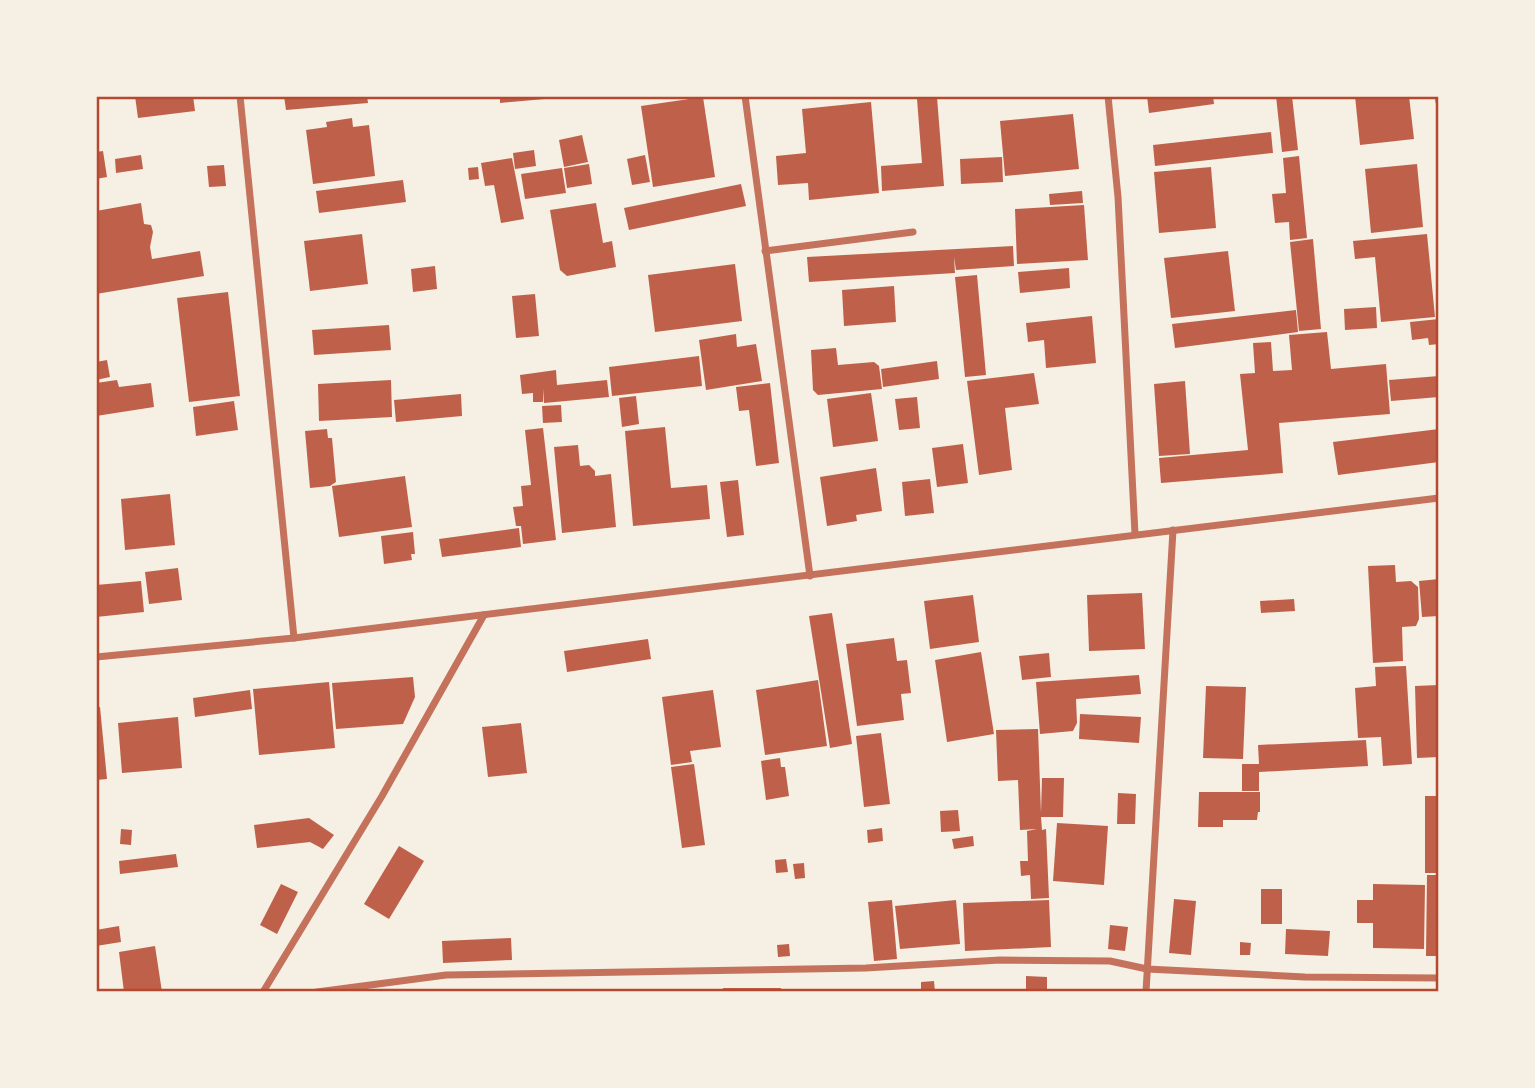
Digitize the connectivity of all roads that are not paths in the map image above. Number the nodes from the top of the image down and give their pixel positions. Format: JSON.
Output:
{"nodes":[{"id":1,"x":240,"y":96,"type":"edge"},
{"id":2,"x":745,"y":96,"type":"edge"},
{"id":3,"x":1108,"y":96,"type":"edge"},
{"id":4,"x":1438,"y":96,"type":"edge"},
{"id":5,"x":1439,"y":102,"type":"edge"},
{"id":6,"x":913,"y":232,"type":"dead end"},
{"id":7,"x":765,"y":251,"type":"junction"},
{"id":8,"x":1439,"y":498,"type":"edge"},
{"id":9,"x":1173,"y":530,"type":"junction"},
{"id":10,"x":1135,"y":534,"type":"junction"},
{"id":11,"x":810,"y":576,"type":"junction"},
{"id":12,"x":484,"y":615,"type":"junction"},
{"id":13,"x":295,"y":638,"type":"junction"},
{"id":14,"x":96,"y":657,"type":"edge"},
{"id":15,"x":1147,"y":969,"type":"junction"},
{"id":16,"x":1439,"y":978,"type":"edge"},
{"id":17,"x":263,"y":992,"type":"edge"},
{"id":18,"x":317,"y":992,"type":"edge"},
{"id":19,"x":1146,"y":992,"type":"edge"}],
"edges":[{"from":1,"to":13,"type":"street"},
{"from":2,"to":7,"type":"street"},
{"from":3,"to":10,"type":"street"},
{"from":4,"to":5,"type":"street"},
{"from":6,"to":7,"type":"street"},
{"from":7,"to":11,"type":"street"},
{"from":8,"to":9,"type":"street"},
{"from":9,"to":10,"type":"street"},
{"from":9,"to":15,"type":"street"},
{"from":10,"to":11,"type":"street"},
{"from":11,"to":12,"type":"street"},
{"from":12,"to":13,"type":"street"},
{"from":12,"to":17,"type":"street"},
{"from":13,"to":14,"type":"street"},
{"from":15,"to":16,"type":"street"},
{"from":15,"to":18,"type":"street"},
{"from":15,"to":19,"type":"street"}]}
